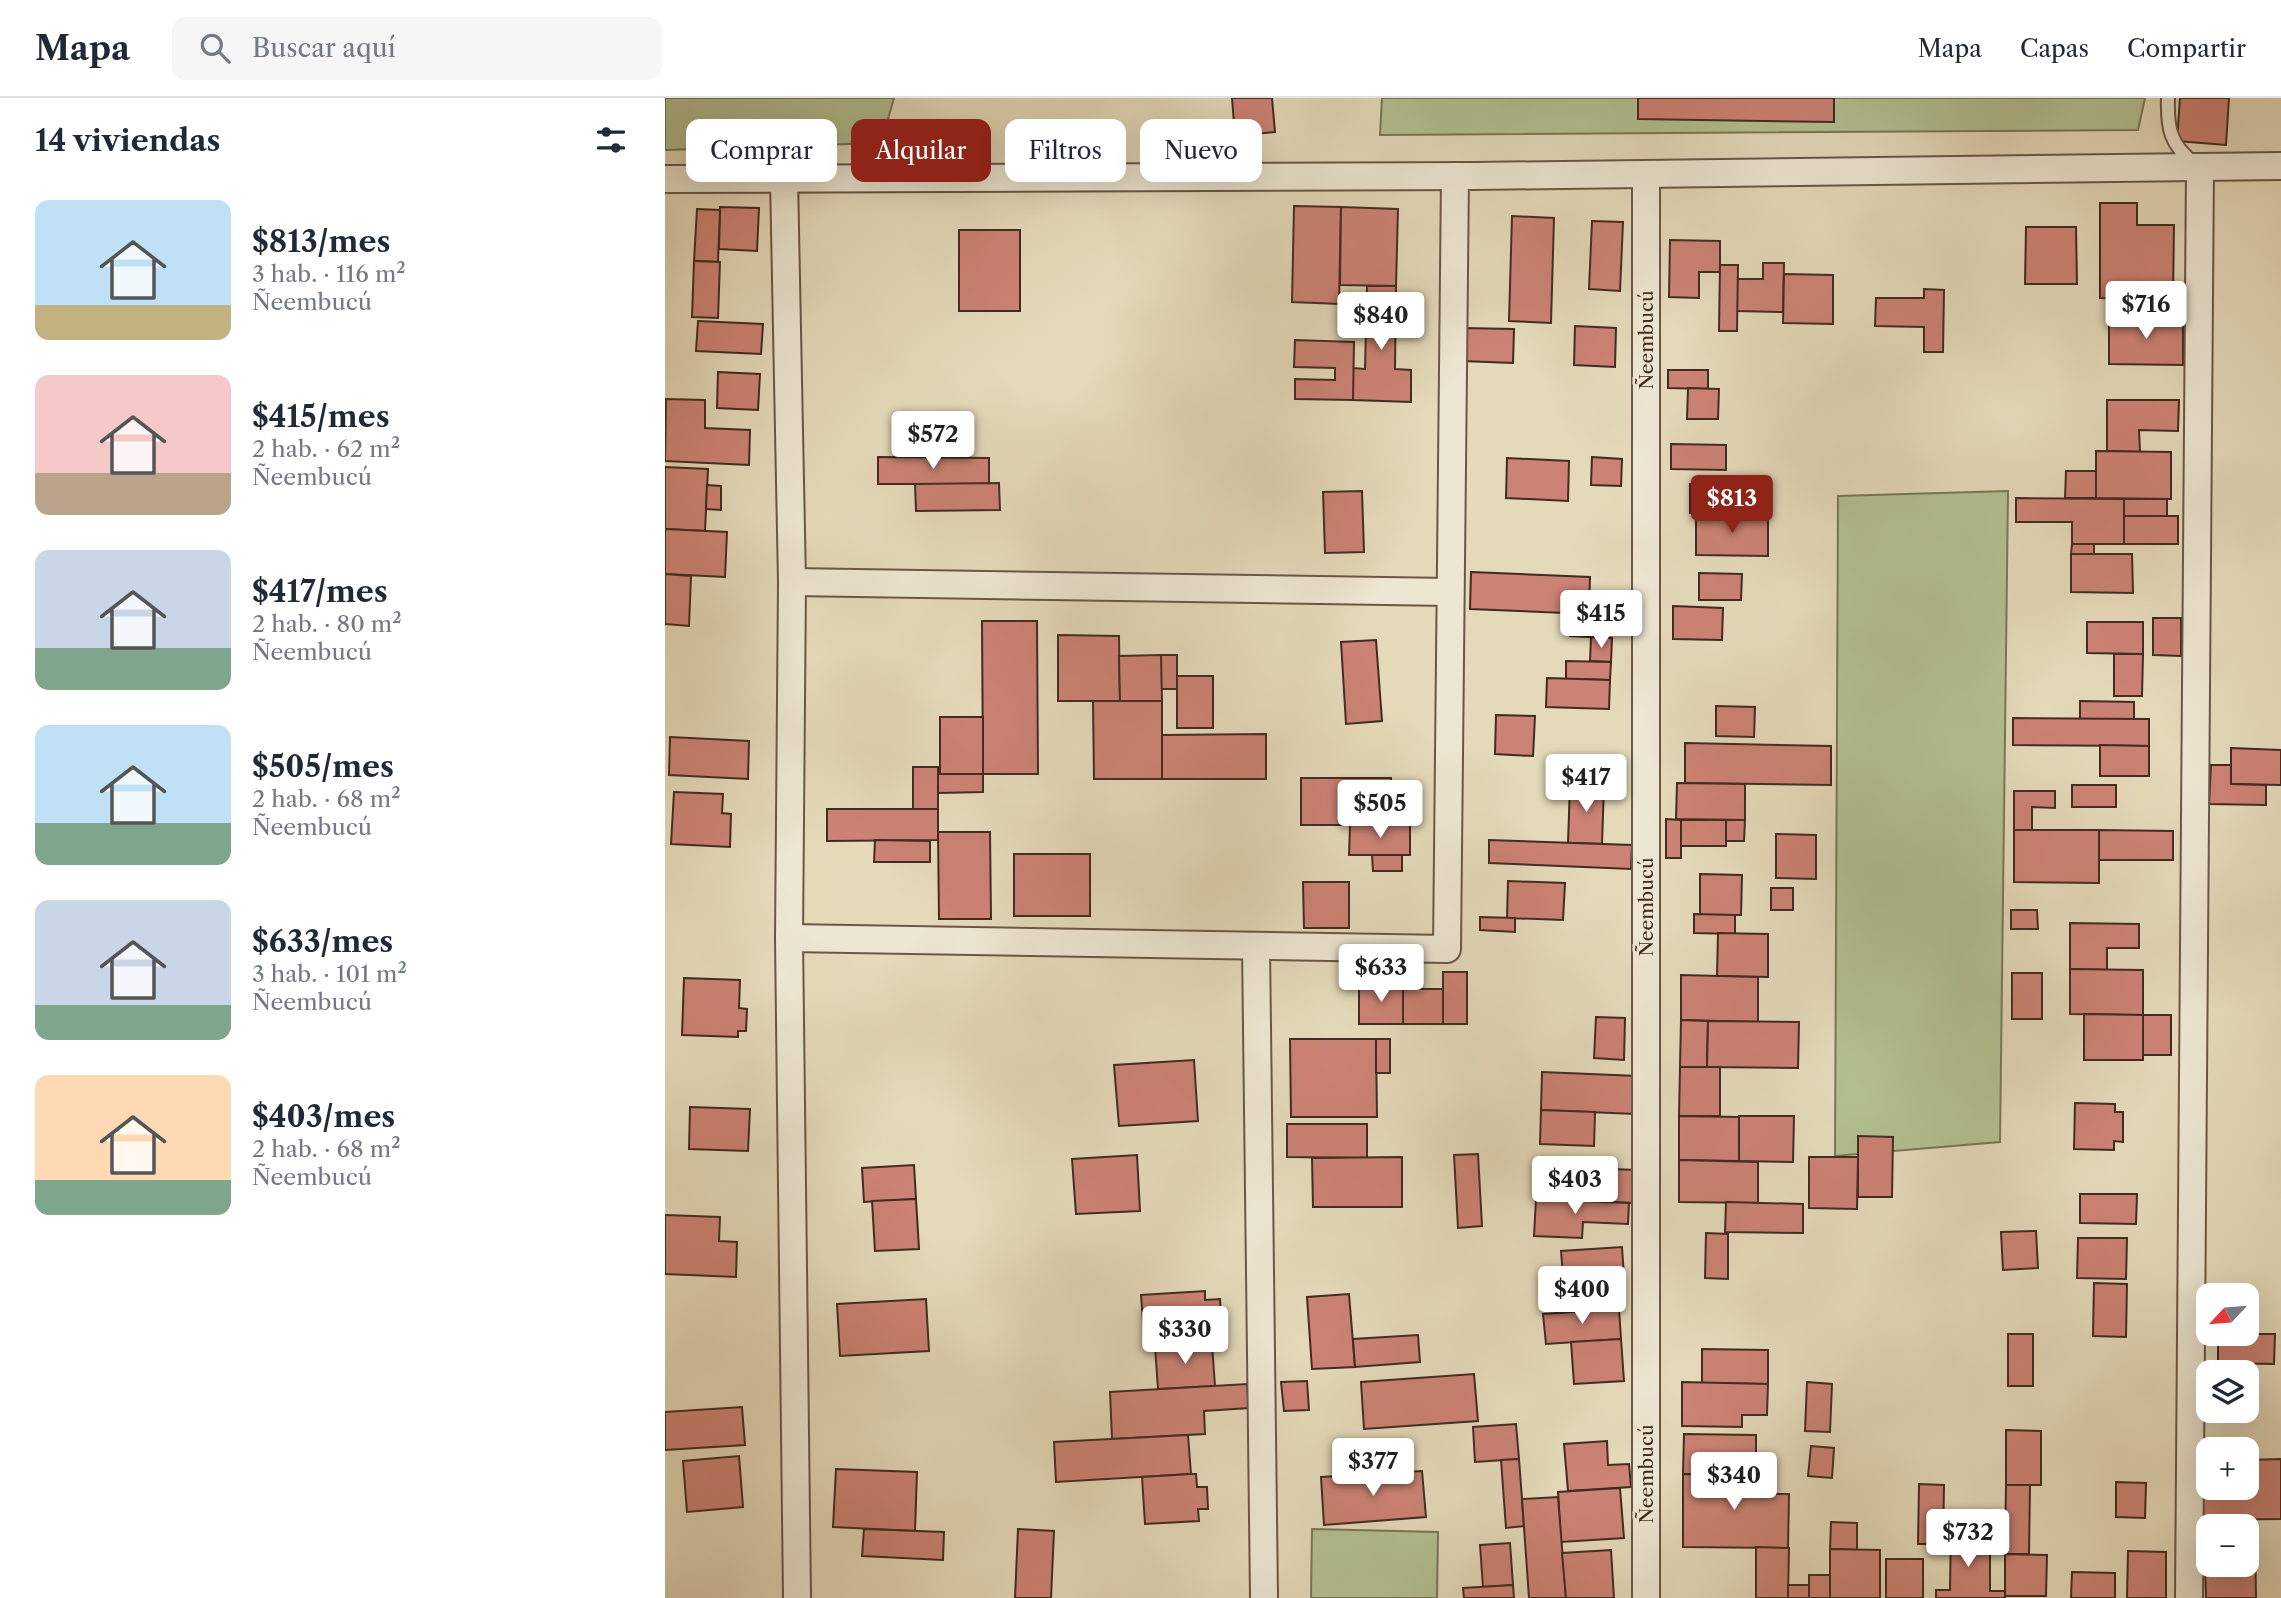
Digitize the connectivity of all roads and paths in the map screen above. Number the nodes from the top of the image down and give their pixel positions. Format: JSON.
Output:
{"nodes":[{"id":1,"x":2168,"y":98,"type":"edge"},
{"id":2,"x":2281,"y":166,"type":"edge"},
{"id":3,"x":2200,"y":167,"type":"junction"},
{"id":4,"x":1646,"y":174,"type":"junction"},
{"id":5,"x":1455,"y":176,"type":"junction"},
{"id":6,"x":837,"y":178,"type":"edge"},
{"id":7,"x":665,"y":179,"type":"edge"},
{"id":8,"x":686,"y":179,"type":"edge"},
{"id":9,"x":784,"y":182,"type":"edge"},
{"id":10,"x":792,"y":582,"type":"junction"},
{"id":11,"x":1450,"y":592,"type":"junction"},
{"id":12,"x":789,"y":938,"type":"junction"},
{"id":13,"x":1256,"y":946,"type":"junction"},
{"id":14,"x":797,"y":1598,"type":"edge"},
{"id":15,"x":1264,"y":1598,"type":"edge"},
{"id":16,"x":1646,"y":1598,"type":"edge"},
{"id":17,"x":2189,"y":1598,"type":"edge"}],
"edges":[{"from":1,"to":3,"type":"lane"},
{"from":2,"to":3,"type":"street"},
{"from":3,"to":4,"type":"street"},
{"from":3,"to":17,"type":"street"},
{"from":4,"to":5,"type":"street"},
{"from":4,"to":16,"type":"street","name":"Ñeembucú"},
{"from":5,"to":6,"type":"street"},
{"from":5,"to":11,"type":"street"},
{"from":7,"to":8,"type":"street"},
{"from":9,"to":10,"type":"street"},
{"from":10,"to":11,"type":"street"},
{"from":10,"to":12,"type":"street"},
{"from":11,"to":13,"type":"street"},
{"from":12,"to":13,"type":"street"},
{"from":12,"to":14,"type":"street"},
{"from":13,"to":15,"type":"street"}]}
